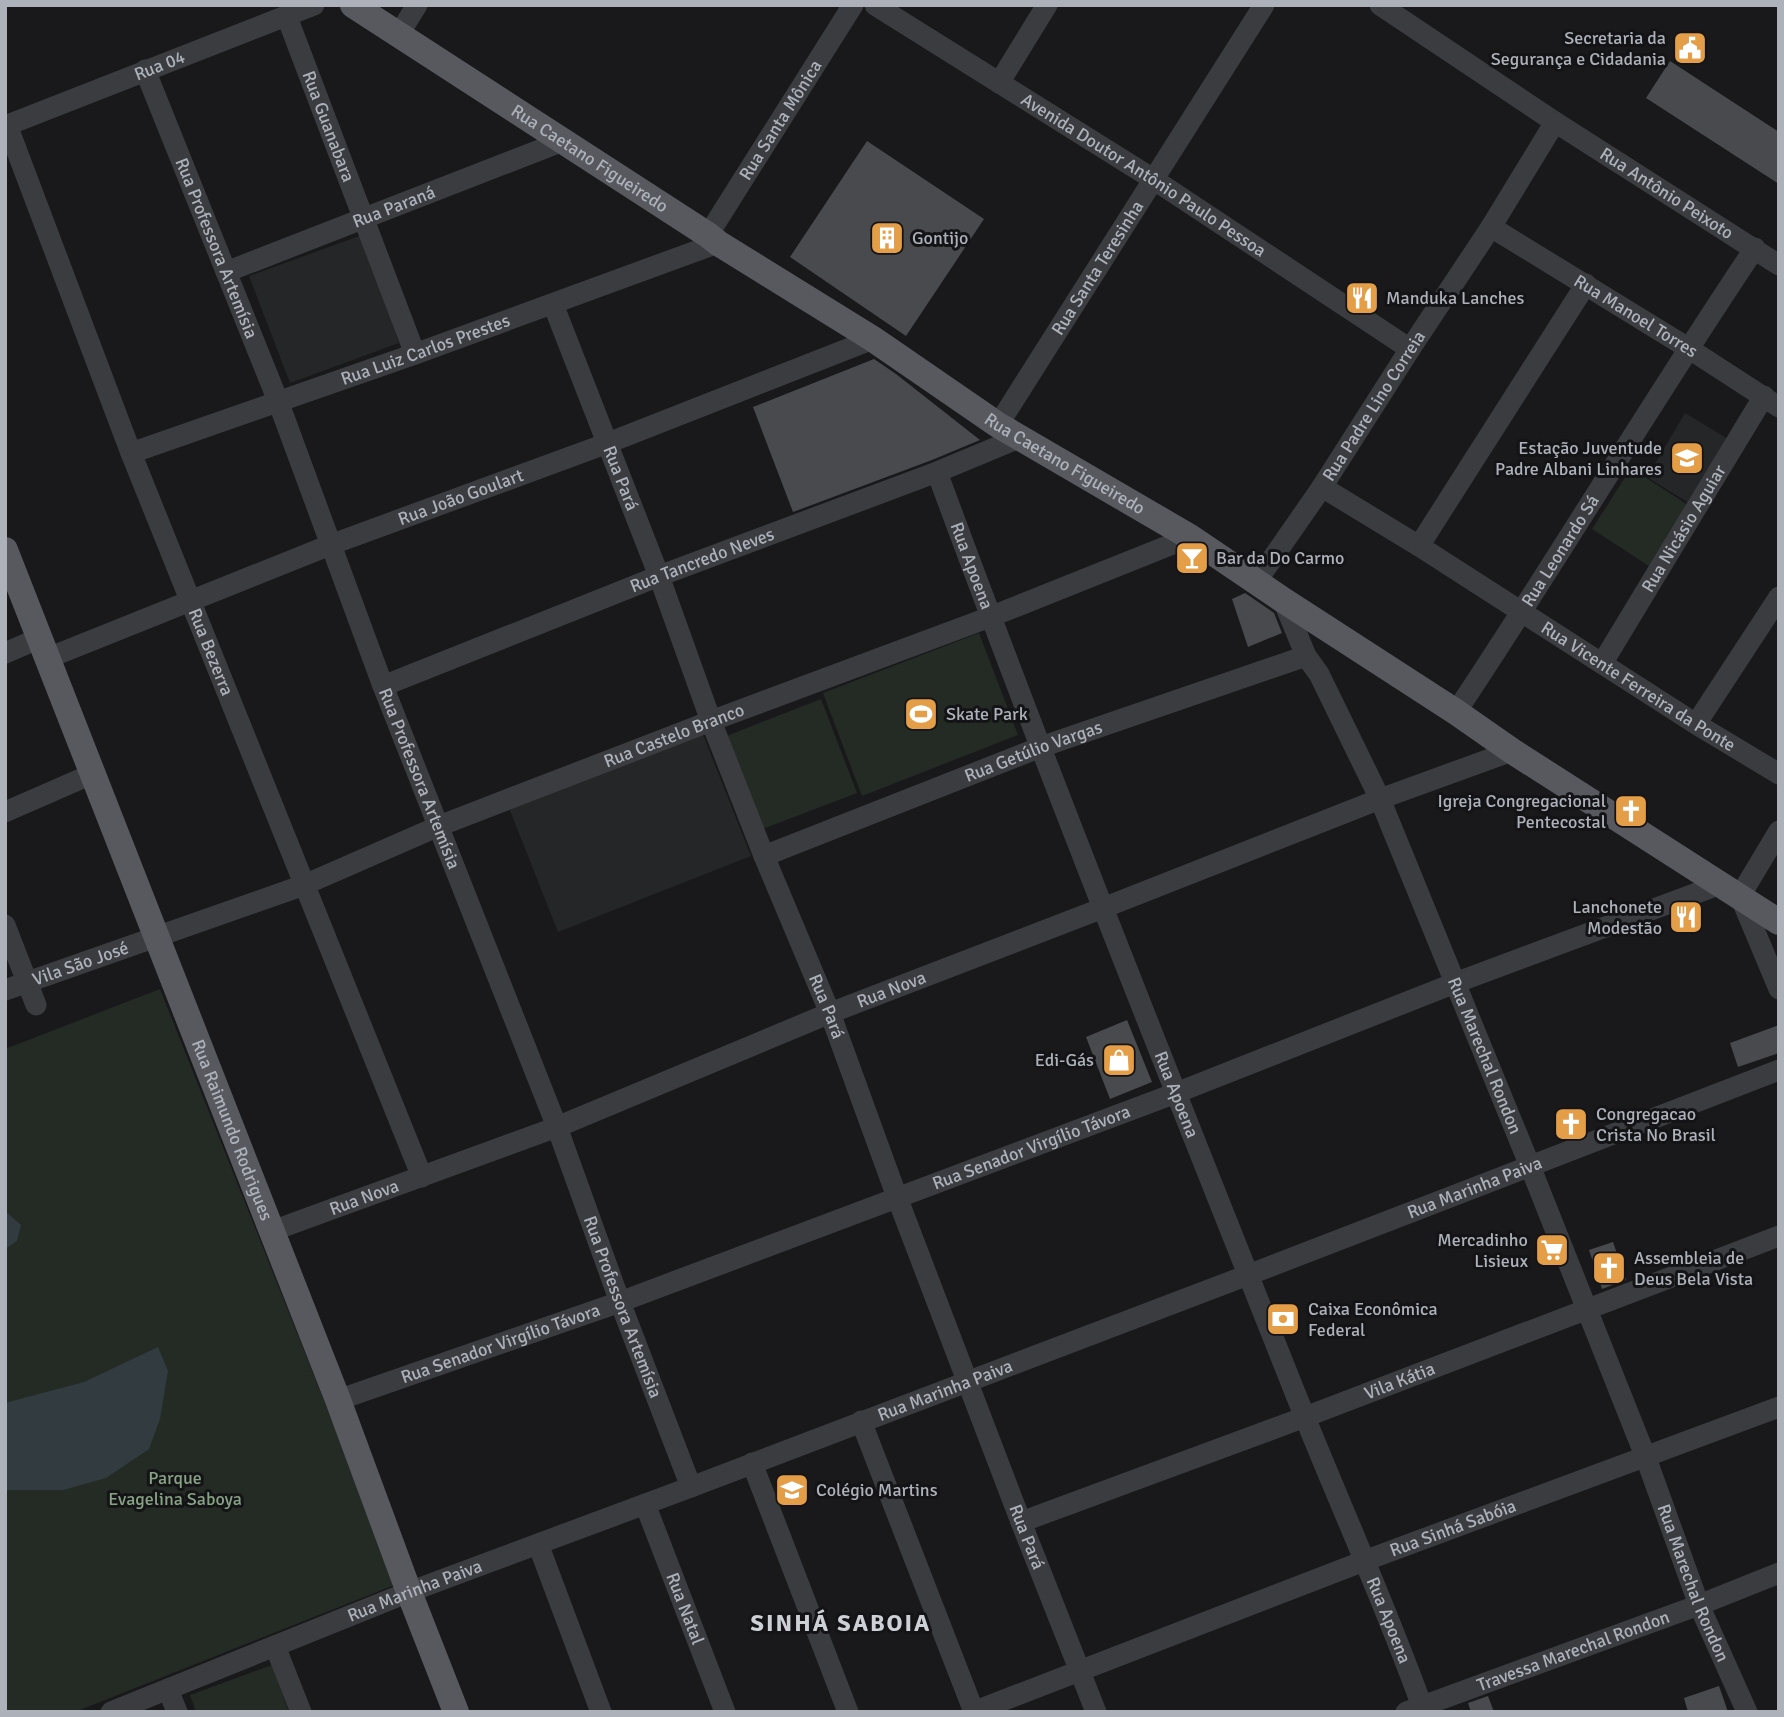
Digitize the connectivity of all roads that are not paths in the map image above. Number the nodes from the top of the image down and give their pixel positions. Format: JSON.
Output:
{"nodes":[{"id":1,"x":314,"y":5,"type":"edge"},
{"id":2,"x":353,"y":5,"type":"edge"},
{"id":3,"x":417,"y":5,"type":"edge"},
{"id":4,"x":853,"y":5,"type":"edge"},
{"id":5,"x":875,"y":5,"type":"edge"},
{"id":6,"x":1048,"y":5,"type":"edge"},
{"id":7,"x":1264,"y":5,"type":"edge"},
{"id":8,"x":1380,"y":5,"type":"edge"},
{"id":9,"x":287,"y":17,"type":"junction"},
{"id":10,"x":399,"y":34,"type":"junction"},
{"id":11,"x":145,"y":70,"type":"junction"},
{"id":12,"x":999,"y":83,"type":"junction"},
{"id":13,"x":1555,"y":122,"type":"junction"},
{"id":14,"x":6,"y":125,"type":"edge"},
{"id":15,"x":563,"y":141,"type":"junction"},
{"id":16,"x":1153,"y":180,"type":"junction"},
{"id":17,"x":364,"y":218,"type":"junction"},
{"id":18,"x":1492,"y":227,"type":"junction"},
{"id":19,"x":713,"y":239,"type":"junction"},
{"id":20,"x":1755,"y":248,"type":"junction"},
{"id":21,"x":1779,"y":265,"type":"edge"},
{"id":22,"x":226,"y":272,"type":"junction"},
{"id":23,"x":1586,"y":284,"type":"junction"},
{"id":24,"x":553,"y":304,"type":"junction"},
{"id":25,"x":873,"y":339,"type":"junction"},
{"id":26,"x":1688,"y":348,"type":"junction"},
{"id":27,"x":1410,"y":349,"type":"junction"},
{"id":28,"x":415,"y":354,"type":"junction"},
{"id":29,"x":278,"y":401,"type":"junction"},
{"id":30,"x":1771,"y":401,"type":"edge"},
{"id":31,"x":1009,"y":431,"type":"junction"},
{"id":32,"x":608,"y":443,"type":"junction"},
{"id":33,"x":131,"y":453,"type":"junction"},
{"id":34,"x":937,"y":472,"type":"junction"},
{"id":35,"x":1322,"y":487,"type":"junction"},
{"id":36,"x":1190,"y":537,"type":"junction"},
{"id":37,"x":330,"y":545,"type":"junction"},
{"id":38,"x":1419,"y":546,"type":"junction"},
{"id":39,"x":5,"y":550,"type":"edge"},
{"id":40,"x":659,"y":576,"type":"junction"},
{"id":41,"x":1256,"y":582,"type":"junction"},
{"id":42,"x":1779,"y":597,"type":"edge"},
{"id":43,"x":191,"y":600,"type":"junction"},
{"id":44,"x":1283,"y":600,"type":"junction"},
{"id":45,"x":1522,"y":613,"type":"junction"},
{"id":46,"x":990,"y":617,"type":"junction"},
{"id":47,"x":44,"y":648,"type":"junction"},
{"id":48,"x":5,"y":653,"type":"edge"},
{"id":49,"x":1306,"y":656,"type":"junction"},
{"id":50,"x":1603,"y":662,"type":"junction"},
{"id":51,"x":383,"y":686,"type":"junction"},
{"id":52,"x":1456,"y":712,"type":"junction"},
{"id":53,"x":711,"y":721,"type":"junction"},
{"id":54,"x":1696,"y":724,"type":"junction"},
{"id":55,"x":1041,"y":747,"type":"junction"},
{"id":56,"x":1512,"y":751,"type":"junction"},
{"id":57,"x":92,"y":774,"type":"junction"},
{"id":58,"x":1779,"y":774,"type":"edge"},
{"id":59,"x":1380,"y":799,"type":"junction"},
{"id":60,"x":5,"y":812,"type":"edge"},
{"id":61,"x":439,"y":826,"type":"junction"},
{"id":62,"x":1779,"y":831,"type":"edge"},
{"id":63,"x":764,"y":856,"type":"junction"},
{"id":64,"x":304,"y":885,"type":"junction"},
{"id":65,"x":1730,"y":890,"type":"junction"},
{"id":66,"x":1103,"y":908,"type":"junction"},
{"id":67,"x":1779,"y":922,"type":"edge"},
{"id":68,"x":5,"y":925,"type":"edge"},
{"id":69,"x":158,"y":936,"type":"junction"},
{"id":70,"x":28,"y":982,"type":"junction"},
{"id":71,"x":1455,"y":983,"type":"junction"},
{"id":72,"x":1779,"y":989,"type":"edge"},
{"id":73,"x":5,"y":990,"type":"edge"},
{"id":74,"x":36,"y":1005,"type":"dead end"},
{"id":75,"x":830,"y":1013,"type":"junction"},
{"id":76,"x":1779,"y":1070,"type":"edge"},
{"id":77,"x":1176,"y":1093,"type":"junction"},
{"id":78,"x":557,"y":1127,"type":"junction"},
{"id":79,"x":1530,"y":1166,"type":"junction"},
{"id":80,"x":422,"y":1177,"type":"junction"},
{"id":81,"x":897,"y":1197,"type":"junction"},
{"id":82,"x":272,"y":1231,"type":"junction"},
{"id":83,"x":1779,"y":1236,"type":"edge"},
{"id":84,"x":1248,"y":1275,"type":"junction"},
{"id":85,"x":620,"y":1302,"type":"junction"},
{"id":86,"x":1586,"y":1310,"type":"junction"},
{"id":87,"x":968,"y":1380,"type":"junction"},
{"id":88,"x":338,"y":1400,"type":"junction"},
{"id":89,"x":1779,"y":1408,"type":"edge"},
{"id":90,"x":1305,"y":1418,"type":"junction"},
{"id":91,"x":861,"y":1421,"type":"junction"},
{"id":92,"x":1646,"y":1458,"type":"junction"},
{"id":93,"x":752,"y":1463,"type":"junction"},
{"id":94,"x":691,"y":1487,"type":"junction"},
{"id":95,"x":645,"y":1504,"type":"junction"},
{"id":96,"x":1021,"y":1522,"type":"junction"},
{"id":97,"x":538,"y":1544,"type":"junction"},
{"id":98,"x":1364,"y":1561,"type":"junction"},
{"id":99,"x":1779,"y":1573,"type":"edge"},
{"id":100,"x":409,"y":1592,"type":"junction"},
{"id":101,"x":1699,"y":1605,"type":"junction"},
{"id":102,"x":275,"y":1646,"type":"junction"},
{"id":103,"x":1080,"y":1670,"type":"junction"},
{"id":104,"x":168,"y":1689,"type":"junction"},
{"id":105,"x":1417,"y":1710,"type":"edge"},
{"id":106,"x":111,"y":1712,"type":"edge"},
{"id":107,"x":177,"y":1712,"type":"edge"},
{"id":108,"x":301,"y":1712,"type":"edge"},
{"id":109,"x":456,"y":1712,"type":"edge"},
{"id":110,"x":601,"y":1712,"type":"edge"},
{"id":111,"x":725,"y":1712,"type":"edge"},
{"id":112,"x":848,"y":1712,"type":"edge"},
{"id":113,"x":974,"y":1712,"type":"edge"},
{"id":114,"x":1096,"y":1712,"type":"edge"},
{"id":115,"x":1747,"y":1712,"type":"edge"}],
"edges":[{"from":1,"to":9,"type":"street","name":"Rua 04"},
{"from":2,"to":10,"type":"main road","name":"Rua Caetano Figueiredo"},
{"from":3,"to":10,"type":"street"},
{"from":4,"to":19,"type":"street","name":"Rua Santa Mônica"},
{"from":5,"to":12,"type":"street","name":"Avenida Doutor Antônio Paulo Pessoa"},
{"from":6,"to":12,"type":"street"},
{"from":7,"to":16,"type":"street","name":"Rua Santa Teresinha"},
{"from":8,"to":13,"type":"street","name":"Rua Antônio Peixoto"},
{"from":9,"to":11,"type":"street","name":"Rua 04"},
{"from":9,"to":17,"type":"street","name":"Rua Guanabara"},
{"from":10,"to":15,"type":"main road","name":"Rua Caetano Figueiredo"},
{"from":11,"to":14,"type":"street","name":"Rua 04"},
{"from":11,"to":22,"type":"street","name":"Rua Professora Artemísia"},
{"from":12,"to":16,"type":"street","name":"Avenida Doutor Antônio Paulo Pessoa"},
{"from":13,"to":18,"type":"street","name":"Rua Padre Lino Correia"},
{"from":13,"to":20,"type":"street","name":"Rua Antônio Peixoto"},
{"from":14,"to":33,"type":"street","name":"Rua Bezerra"},
{"from":15,"to":17,"type":"street","name":"Rua Paraná"},
{"from":15,"to":19,"type":"main road","name":"Rua Caetano Figueiredo"},
{"from":16,"to":27,"type":"street","name":"Avenida Doutor Antônio Paulo Pessoa"},
{"from":16,"to":31,"type":"street","name":"Rua Santa Teresinha"},
{"from":17,"to":22,"type":"street","name":"Rua Paraná"},
{"from":17,"to":28,"type":"street","name":"Rua Guanabara"},
{"from":18,"to":23,"type":"street","name":"Rua Manoel Torres"},
{"from":18,"to":27,"type":"street","name":"Rua Padre Lino Correia"},
{"from":19,"to":24,"type":"street","name":"Rua Luiz Carlos Prestes"},
{"from":19,"to":25,"type":"main road","name":"Rua Caetano Figueiredo"},
{"from":20,"to":21,"type":"street","name":"Rua Antônio Peixoto"},
{"from":20,"to":26,"type":"street","name":"Rua Leonardo Sá"},
{"from":22,"to":29,"type":"street","name":"Rua Professora Artemísia"},
{"from":23,"to":26,"type":"street","name":"Rua Manoel Torres"},
{"from":23,"to":38,"type":"street"},
{"from":24,"to":28,"type":"street","name":"Rua Luiz Carlos Prestes"},
{"from":24,"to":32,"type":"street","name":"Rua Pará"},
{"from":25,"to":31,"type":"main road","name":"Rua Caetano Figueiredo"},
{"from":25,"to":32,"type":"street","name":"Rua João Goulart"},
{"from":26,"to":30,"type":"street","name":"Rua Manoel Torres"},
{"from":26,"to":45,"type":"street","name":"Rua Leonardo Sá"},
{"from":27,"to":35,"type":"street","name":"Rua Padre Lino Correia"},
{"from":28,"to":29,"type":"street","name":"Rua Luiz Carlos Prestes"},
{"from":29,"to":33,"type":"street","name":"Rua Luiz Carlos Prestes"},
{"from":29,"to":37,"type":"street","name":"Rua Professora Artemísia"},
{"from":30,"to":50,"type":"street","name":"Rua Nicásio Aguiar"},
{"from":31,"to":34,"type":"street","name":"Rua Tancredo Neves"},
{"from":31,"to":36,"type":"main road","name":"Rua Caetano Figueiredo"},
{"from":32,"to":37,"type":"street","name":"Rua João Goulart"},
{"from":32,"to":40,"type":"street","name":"Rua Pará"},
{"from":33,"to":43,"type":"street","name":"Rua Bezerra"},
{"from":34,"to":40,"type":"street","name":"Rua Tancredo Neves"},
{"from":34,"to":46,"type":"street","name":"Rua Apoena"},
{"from":35,"to":38,"type":"street","name":"Rua Vicente Ferreira da Ponte"},
{"from":35,"to":41,"type":"street","name":"Rua Padre Lino Correia"},
{"from":36,"to":41,"type":"main road","name":"Rua Caetano Figueiredo"},
{"from":36,"to":46,"type":"street","name":"Rua Castelo Branco"},
{"from":37,"to":43,"type":"street","name":"Rua João Goulart"},
{"from":37,"to":51,"type":"street","name":"Rua Professora Artemísia"},
{"from":38,"to":45,"type":"street","name":"Rua Vicente Ferreira da Ponte"},
{"from":39,"to":47,"type":"main road","name":"Rua Raimundo Rodrigues"},
{"from":40,"to":51,"type":"street","name":"Rua Tancredo Neves"},
{"from":40,"to":53,"type":"street","name":"Rua Pará"},
{"from":41,"to":44,"type":"main road","name":"Rua Caetano Figueiredo"},
{"from":42,"to":54,"type":"street"},
{"from":43,"to":47,"type":"street","name":"Rua João Goulart"},
{"from":43,"to":64,"type":"street","name":"Rua Bezerra"},
{"from":44,"to":49,"type":"street","name":"Rua Marechal Rondon"},
{"from":44,"to":52,"type":"main road","name":"Rua Caetano Figueiredo"},
{"from":45,"to":50,"type":"street","name":"Rua Vicente Ferreira da Ponte"},
{"from":45,"to":52,"type":"street","name":"Rua Leonardo Sá"},
{"from":46,"to":53,"type":"street","name":"Rua Castelo Branco"},
{"from":46,"to":55,"type":"street","name":"Rua Apoena"},
{"from":47,"to":48,"type":"street","name":"Rua João Goulart"},
{"from":47,"to":57,"type":"main road","name":"Rua Raimundo Rodrigues"},
{"from":49,"to":55,"type":"street","name":"Rua Getúlio Vargas"},
{"from":49,"to":59,"type":"street","name":"Rua Marechal Rondon"},
{"from":50,"to":54,"type":"street","name":"Rua Vicente Ferreira da Ponte"},
{"from":51,"to":61,"type":"street","name":"Rua Professora Artemísia"},
{"from":52,"to":56,"type":"main road","name":"Rua Caetano Figueiredo"},
{"from":53,"to":61,"type":"street","name":"Rua Castelo Branco"},
{"from":53,"to":63,"type":"street","name":"Rua Pará"},
{"from":54,"to":58,"type":"street","name":"Rua Vicente Ferreira da Ponte"},
{"from":55,"to":63,"type":"street","name":"Rua Getúlio Vargas"},
{"from":55,"to":66,"type":"street","name":"Rua Apoena"},
{"from":56,"to":59,"type":"street","name":"Rua Nova"},
{"from":56,"to":65,"type":"main road","name":"Rua Caetano Figueiredo"},
{"from":57,"to":60,"type":"street"},
{"from":57,"to":69,"type":"main road","name":"Rua Raimundo Rodrigues"},
{"from":59,"to":66,"type":"street","name":"Rua Nova"},
{"from":59,"to":71,"type":"street","name":"Rua Marechal Rondon"},
{"from":61,"to":64,"type":"street","name":"Rua Castelo Branco"},
{"from":61,"to":78,"type":"street","name":"Rua Professora Artemísia"},
{"from":62,"to":65,"type":"street"},
{"from":63,"to":75,"type":"street","name":"Rua Pará"},
{"from":64,"to":69,"type":"street","name":"Rua Castelo Branco"},
{"from":64,"to":80,"type":"street","name":"Rua Bezerra"},
{"from":65,"to":67,"type":"main road","name":"Rua Caetano Figueiredo"},
{"from":65,"to":71,"type":"street","name":"Rua Senador Virgílio Távora"},
{"from":65,"to":72,"type":"street"},
{"from":66,"to":75,"type":"street","name":"Rua Nova"},
{"from":66,"to":77,"type":"street","name":"Rua Apoena"},
{"from":68,"to":70,"type":"street"},
{"from":69,"to":70,"type":"street","name":"Vila São José"},
{"from":69,"to":82,"type":"main road","name":"Rua Raimundo Rodrigues"},
{"from":70,"to":73,"type":"street","name":"Vila São José"},
{"from":70,"to":74,"type":"street"},
{"from":71,"to":77,"type":"street","name":"Rua Senador Virgílio Távora"},
{"from":71,"to":79,"type":"street","name":"Rua Marechal Rondon"},
{"from":75,"to":78,"type":"street","name":"Rua Nova"},
{"from":75,"to":81,"type":"street","name":"Rua Pará"},
{"from":76,"to":79,"type":"street","name":"Rua Marinha Paiva"},
{"from":77,"to":81,"type":"street","name":"Rua Senador Virgílio Távora"},
{"from":77,"to":84,"type":"street","name":"Rua Apoena"},
{"from":78,"to":80,"type":"street","name":"Rua Nova"},
{"from":78,"to":85,"type":"street","name":"Rua Professora Artemísia"},
{"from":79,"to":84,"type":"street","name":"Rua Marinha Paiva"},
{"from":79,"to":86,"type":"street","name":"Rua Marechal Rondon"},
{"from":80,"to":82,"type":"street","name":"Rua Nova"},
{"from":81,"to":85,"type":"street","name":"Rua Senador Virgílio Távora"},
{"from":81,"to":87,"type":"street","name":"Rua Pará"},
{"from":82,"to":88,"type":"main road","name":"Rua Raimundo Rodrigues"},
{"from":83,"to":86,"type":"street","name":"Vila Kátia"},
{"from":84,"to":87,"type":"street","name":"Rua Marinha Paiva"},
{"from":84,"to":90,"type":"street","name":"Rua Apoena"},
{"from":85,"to":88,"type":"street","name":"Rua Senador Virgílio Távora"},
{"from":85,"to":94,"type":"street","name":"Rua Professora Artemísia"},
{"from":86,"to":90,"type":"street","name":"Vila Kátia"},
{"from":86,"to":92,"type":"street","name":"Rua Marechal Rondon"},
{"from":87,"to":91,"type":"street","name":"Rua Marinha Paiva"},
{"from":87,"to":96,"type":"street","name":"Rua Pará"},
{"from":88,"to":100,"type":"main road","name":"Rua Raimundo Rodrigues"},
{"from":89,"to":92,"type":"street","name":"Rua Sinhá Sabóia"},
{"from":90,"to":96,"type":"street","name":"Vila Kátia"},
{"from":90,"to":98,"type":"street","name":"Rua Apoena"},
{"from":91,"to":93,"type":"street","name":"Rua Marinha Paiva"},
{"from":91,"to":113,"type":"street"},
{"from":92,"to":98,"type":"street","name":"Rua Sinhá Sabóia"},
{"from":92,"to":101,"type":"street","name":"Rua Marechal Rondon"},
{"from":93,"to":94,"type":"street","name":"Rua Marinha Paiva"},
{"from":93,"to":112,"type":"street"},
{"from":94,"to":95,"type":"street","name":"Rua Marinha Paiva"},
{"from":95,"to":97,"type":"street","name":"Rua Marinha Paiva"},
{"from":95,"to":111,"type":"street","name":"Rua Natal"},
{"from":96,"to":103,"type":"street","name":"Rua Pará"},
{"from":97,"to":100,"type":"street","name":"Rua Marinha Paiva"},
{"from":97,"to":110,"type":"street"},
{"from":98,"to":103,"type":"street","name":"Rua Sinhá Sabóia"},
{"from":98,"to":105,"type":"street","name":"Rua Apoena"},
{"from":99,"to":101,"type":"street","name":"Travessa Marechal Rondon"},
{"from":100,"to":102,"type":"street","name":"Rua Marinha Paiva"},
{"from":100,"to":109,"type":"main road","name":"Rua Raimundo Rodrigues"},
{"from":101,"to":105,"type":"street","name":"Travessa Marechal Rondon"},
{"from":101,"to":115,"type":"street","name":"Rua Marechal Rondon"},
{"from":102,"to":104,"type":"street","name":"Rua Marinha Paiva"},
{"from":102,"to":108,"type":"street"},
{"from":103,"to":113,"type":"street","name":"Rua Sinhá Sabóia"},
{"from":103,"to":114,"type":"street","name":"Rua Pará"},
{"from":104,"to":106,"type":"street","name":"Rua Marinha Paiva"},
{"from":104,"to":107,"type":"street"}]}
